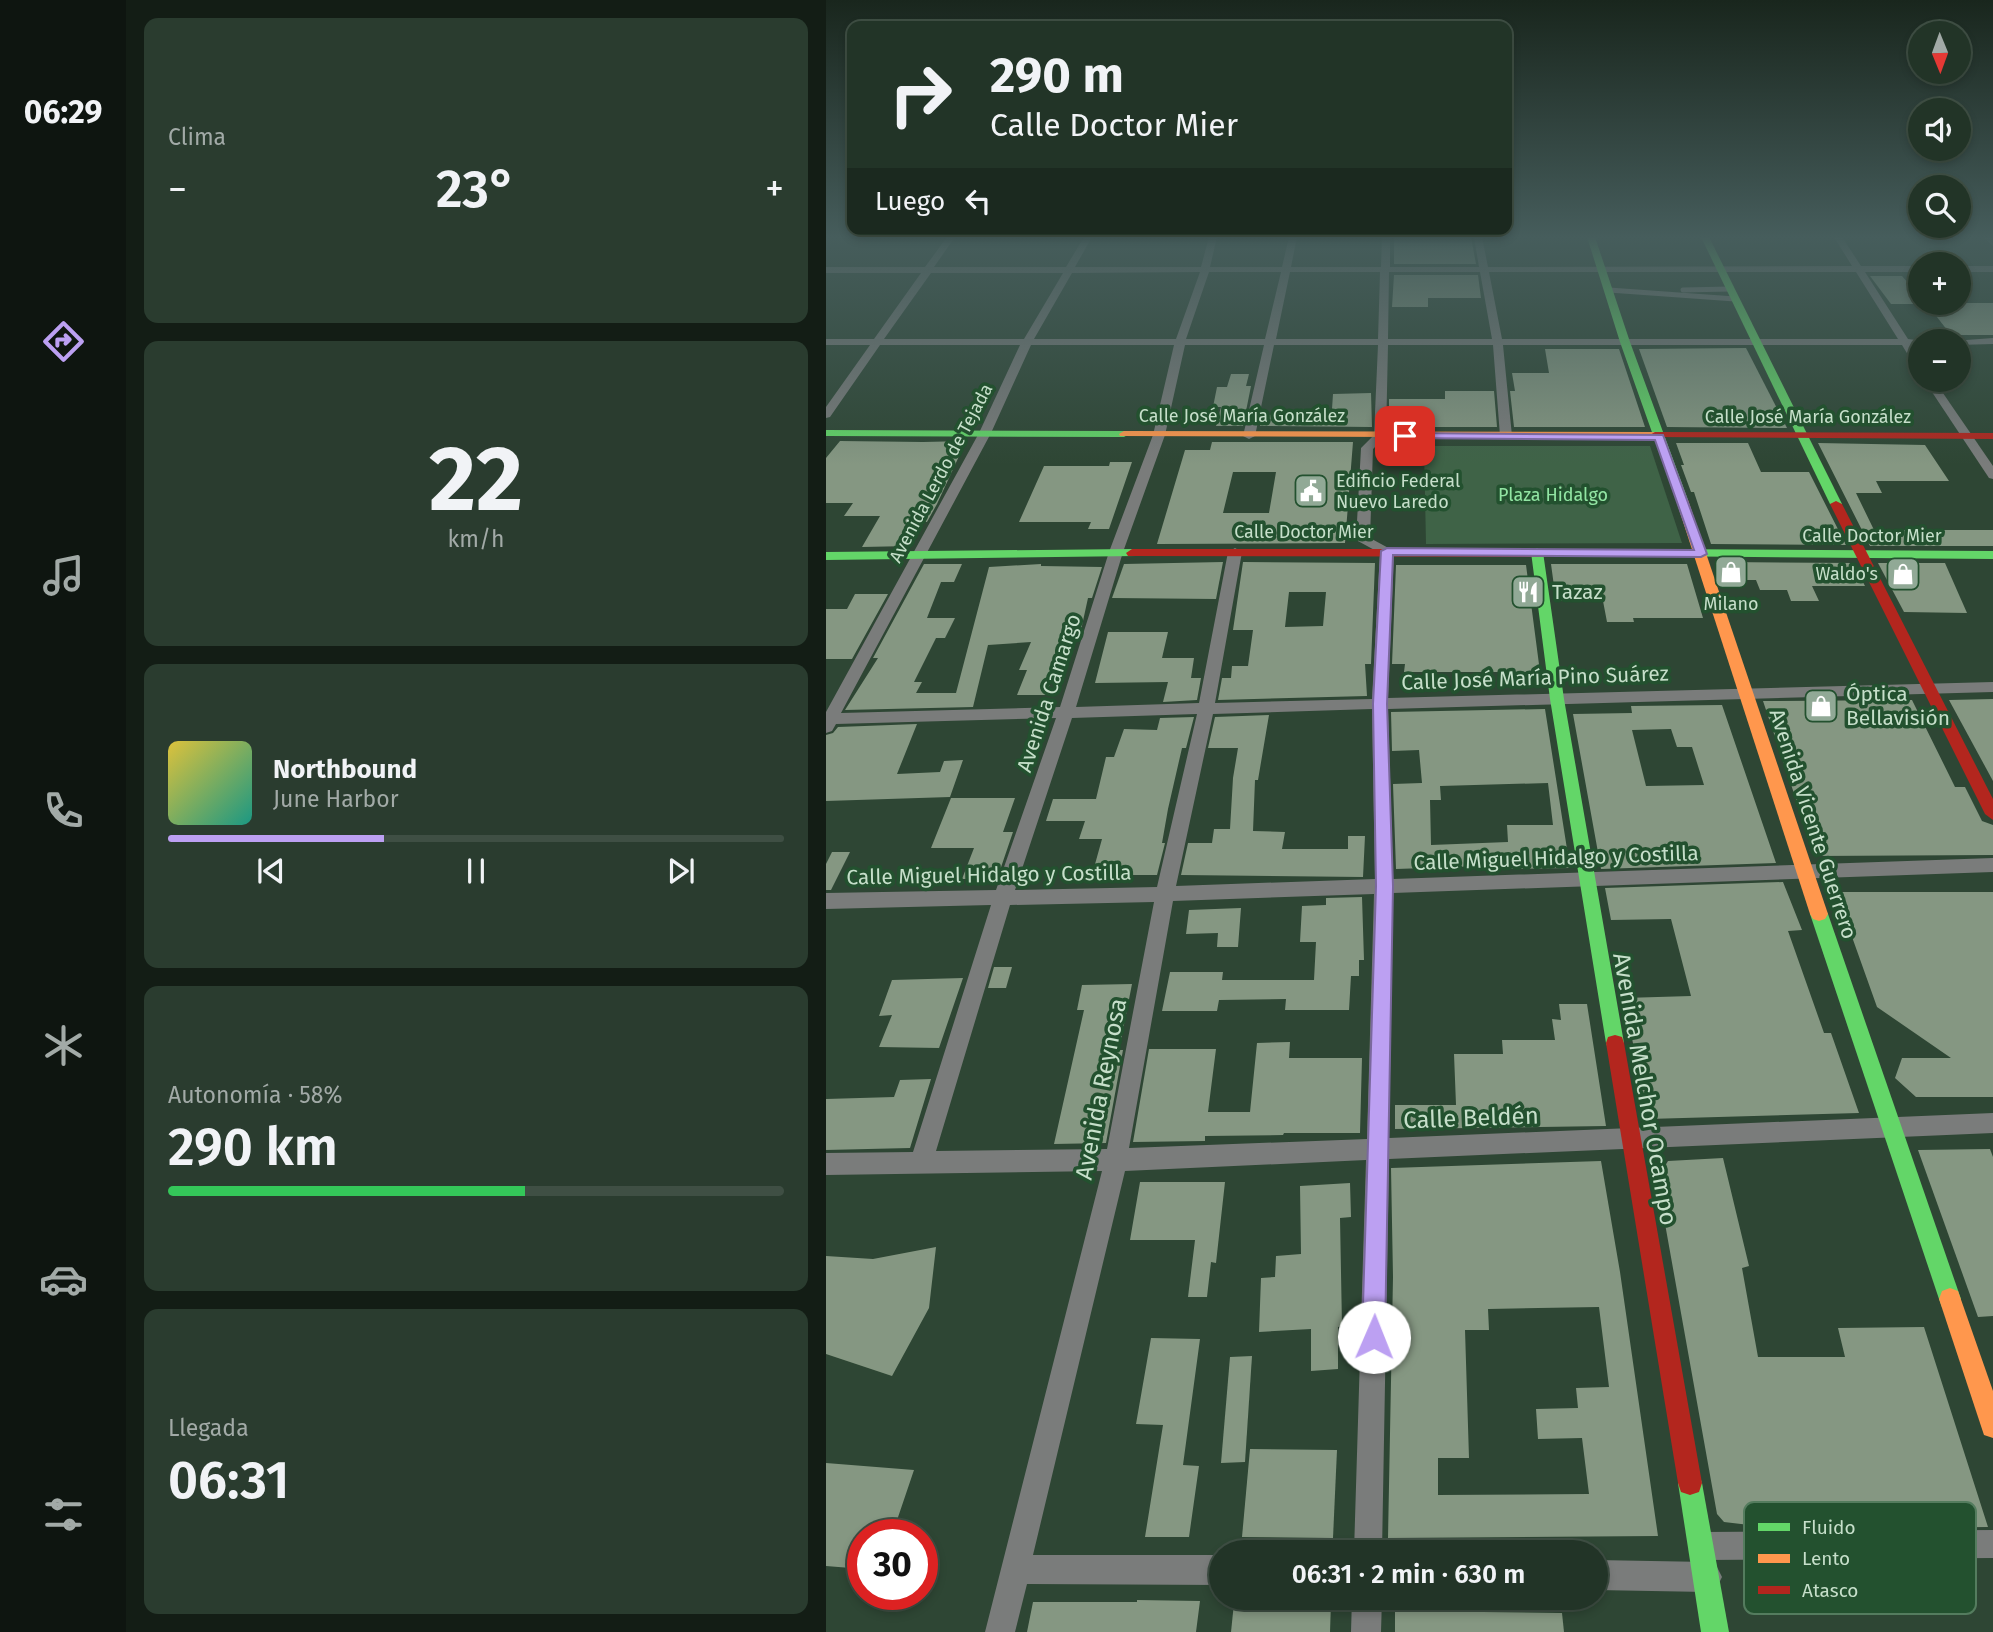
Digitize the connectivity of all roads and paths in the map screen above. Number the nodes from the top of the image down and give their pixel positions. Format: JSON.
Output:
{"nodes":[{"id":1,"x":897,"y":313,"type":"edge"},
{"id":2,"x":1044,"y":313,"type":"edge"},
{"id":3,"x":1190,"y":313,"type":"edge"},
{"id":4,"x":1277,"y":313,"type":"edge"},
{"id":5,"x":1385,"y":313,"type":"edge"},
{"id":6,"x":1493,"y":313,"type":"edge"},
{"id":7,"x":1616,"y":313,"type":"edge"},
{"id":8,"x":1742,"y":313,"type":"edge"},
{"id":9,"x":1885,"y":313,"type":"edge"},
{"id":10,"x":1993,"y":341,"type":"edge"},
{"id":11,"x":826,"y":342,"type":"edge"},
{"id":12,"x":877,"y":342,"type":"junction"},
{"id":13,"x":1027,"y":342,"type":"junction"},
{"id":14,"x":1625,"y":342,"type":"junction"},
{"id":15,"x":1756,"y":342,"type":"junction"},
{"id":16,"x":1903,"y":342,"type":"junction"},
{"id":17,"x":1908,"y":342,"type":"edge"},
{"id":18,"x":1971,"y":342,"type":"edge"},
{"id":19,"x":1180,"y":343,"type":"junction"},
{"id":20,"x":1271,"y":343,"type":"junction"},
{"id":21,"x":1384,"y":343,"type":"junction"},
{"id":22,"x":1498,"y":343,"type":"junction"},
{"id":23,"x":1908,"y":349,"type":"edge"},
{"id":24,"x":1937,"y":392,"type":"edge"},
{"id":25,"x":826,"y":415,"type":"edge"},
{"id":26,"x":826,"y":433,"type":"edge"},
{"id":27,"x":985,"y":433,"type":"junction"},
{"id":28,"x":1159,"y":435,"type":"junction"},
{"id":29,"x":1249,"y":436,"type":"junction"},
{"id":30,"x":1380,"y":436,"type":"junction"},
{"id":31,"x":1506,"y":436,"type":"junction"},
{"id":32,"x":1968,"y":436,"type":"junction"},
{"id":33,"x":1993,"y":436,"type":"edge"},
{"id":34,"x":1659,"y":437,"type":"junction"},
{"id":35,"x":1801,"y":437,"type":"junction"},
{"id":36,"x":1993,"y":475,"type":"edge"},
{"id":37,"x":1387,"y":551,"type":"junction"},
{"id":38,"x":1116,"y":552,"type":"junction"},
{"id":39,"x":1236,"y":552,"type":"junction"},
{"id":40,"x":1537,"y":552,"type":"junction"},
{"id":41,"x":918,"y":554,"type":"junction"},
{"id":42,"x":1701,"y":554,"type":"junction"},
{"id":43,"x":1993,"y":555,"type":"edge"},
{"id":44,"x":826,"y":556,"type":"edge"},
{"id":45,"x":1865,"y":556,"type":"junction"},
{"id":46,"x":1993,"y":687,"type":"edge"},
{"id":47,"x":1931,"y":688,"type":"junction"},
{"id":48,"x":1749,"y":694,"type":"junction"},
{"id":49,"x":1557,"y":699,"type":"junction"},
{"id":50,"x":1380,"y":704,"type":"junction"},
{"id":51,"x":1206,"y":709,"type":"junction"},
{"id":52,"x":1066,"y":712,"type":"junction"},
{"id":53,"x":827,"y":722,"type":"edge"},
{"id":54,"x":1993,"y":814,"type":"edge"},
{"id":55,"x":1993,"y":865,"type":"edge"},
{"id":56,"x":1805,"y":872,"type":"junction"},
{"id":57,"x":1587,"y":880,"type":"junction"},
{"id":58,"x":1384,"y":886,"type":"junction"},
{"id":59,"x":1165,"y":894,"type":"junction"},
{"id":60,"x":1003,"y":897,"type":"junction"},
{"id":61,"x":826,"y":901,"type":"edge"},
{"id":62,"x":1993,"y":1124,"type":"edge"},
{"id":63,"x":1892,"y":1126,"type":"junction"},
{"id":64,"x":1629,"y":1138,"type":"junction"},
{"id":65,"x":1378,"y":1149,"type":"junction"},
{"id":66,"x":1116,"y":1160,"type":"junction"},
{"id":67,"x":921,"y":1162,"type":"junction"},
{"id":68,"x":826,"y":1164,"type":"edge"},
{"id":69,"x":1993,"y":1426,"type":"edge"},
{"id":70,"x":1368,"y":1540,"type":"edge"},
{"id":71,"x":1703,"y":1546,"type":"junction"},
{"id":72,"x":1744,"y":1546,"type":"edge"},
{"id":73,"x":1016,"y":1569,"type":"junction"},
{"id":74,"x":1209,"y":1570,"type":"edge"},
{"id":75,"x":1608,"y":1575,"type":"edge"},
{"id":76,"x":1707,"y":1577,"type":"junction"},
{"id":77,"x":1367,"y":1610,"type":"edge"},
{"id":78,"x":1000,"y":1632,"type":"edge"},
{"id":79,"x":1366,"y":1632,"type":"edge"},
{"id":80,"x":1716,"y":1632,"type":"edge"}],
"edges":[{"from":1,"to":12,"type":"street"},
{"from":2,"to":13,"type":"street","name":"Avenida Lerdo de Tejada"},
{"from":3,"to":19,"type":"street","name":"Avenida Camargo"},
{"from":4,"to":20,"type":"street"},
{"from":5,"to":21,"type":"street"},
{"from":6,"to":22,"type":"street"},
{"from":7,"to":14,"type":"main road","name":"Avenida Vicente Guerrero"},
{"from":8,"to":15,"type":"main road"},
{"from":9,"to":16,"type":"street"},
{"from":10,"to":18,"type":"street"},
{"from":11,"to":12,"type":"street"},
{"from":12,"to":13,"type":"street"},
{"from":12,"to":25,"type":"street"},
{"from":13,"to":19,"type":"street"},
{"from":13,"to":27,"type":"street","name":"Avenida Lerdo de Tejada"},
{"from":14,"to":15,"type":"street"},
{"from":14,"to":22,"type":"street"},
{"from":14,"to":34,"type":"main road","name":"Avenida Vicente Guerrero"},
{"from":15,"to":16,"type":"street"},
{"from":15,"to":35,"type":"main road"},
{"from":16,"to":17,"type":"street"},
{"from":16,"to":23,"type":"street"},
{"from":19,"to":20,"type":"street"},
{"from":19,"to":28,"type":"street","name":"Avenida Camargo"},
{"from":20,"to":21,"type":"street"},
{"from":20,"to":29,"type":"street"},
{"from":21,"to":22,"type":"street"},
{"from":21,"to":30,"type":"street"},
{"from":22,"to":31,"type":"street"},
{"from":24,"to":32,"type":"street"},
{"from":26,"to":27,"type":"main road","name":"Calle José María González"},
{"from":27,"to":28,"type":"main road","name":"Calle José María González"},
{"from":27,"to":41,"type":"street","name":"Avenida Lerdo de Tejada"},
{"from":28,"to":29,"type":"main road","name":"Calle José María González"},
{"from":28,"to":38,"type":"street","name":"Avenida Camargo"},
{"from":29,"to":30,"type":"main road","name":"Calle José María González"},
{"from":30,"to":31,"type":"main road","name":"Calle José María González"},
{"from":30,"to":37,"type":"street"},
{"from":31,"to":34,"type":"main road","name":"Calle José María González"},
{"from":32,"to":33,"type":"main road","name":"Calle José María González"},
{"from":32,"to":35,"type":"main road","name":"Calle José María González"},
{"from":32,"to":36,"type":"street"},
{"from":34,"to":35,"type":"main road","name":"Calle José María González"},
{"from":34,"to":42,"type":"main road","name":"Avenida Vicente Guerrero"},
{"from":35,"to":45,"type":"main road"},
{"from":37,"to":39,"type":"main road","name":"Calle Doctor Mier"},
{"from":37,"to":40,"type":"main road","name":"Calle Doctor Mier"},
{"from":37,"to":50,"type":"street"},
{"from":38,"to":39,"type":"main road","name":"Calle Doctor Mier"},
{"from":38,"to":41,"type":"main road","name":"Calle Doctor Mier"},
{"from":38,"to":52,"type":"street","name":"Avenida Camargo"},
{"from":39,"to":51,"type":"street","name":"Avenida Reynosa"},
{"from":40,"to":42,"type":"main road","name":"Calle Doctor Mier"},
{"from":40,"to":49,"type":"main road","name":"Avenida Melchor Ocampo"},
{"from":41,"to":44,"type":"main road","name":"Calle Doctor Mier"},
{"from":41,"to":53,"type":"street","name":"Avenida Lerdo de Tejada"},
{"from":42,"to":45,"type":"main road","name":"Calle Doctor Mier"},
{"from":42,"to":48,"type":"main road","name":"Avenida Vicente Guerrero"},
{"from":43,"to":45,"type":"main road","name":"Calle Doctor Mier"},
{"from":45,"to":47,"type":"main road"},
{"from":46,"to":47,"type":"street","name":"Calle José María Pino Suárez"},
{"from":47,"to":48,"type":"street","name":"Calle José María Pino Suárez"},
{"from":47,"to":54,"type":"main road"},
{"from":48,"to":49,"type":"street","name":"Calle José María Pino Suárez"},
{"from":48,"to":56,"type":"main road","name":"Avenida Vicente Guerrero"},
{"from":49,"to":50,"type":"street","name":"Calle José María Pino Suárez"},
{"from":49,"to":57,"type":"main road","name":"Avenida Melchor Ocampo"},
{"from":50,"to":51,"type":"street","name":"Calle José María Pino Suárez"},
{"from":50,"to":58,"type":"street"},
{"from":51,"to":52,"type":"street","name":"Calle José María Pino Suárez"},
{"from":51,"to":59,"type":"street","name":"Avenida Reynosa"},
{"from":52,"to":53,"type":"street","name":"Calle José María Pino Suárez"},
{"from":52,"to":60,"type":"street","name":"Avenida Camargo"},
{"from":55,"to":56,"type":"street","name":"Calle Miguel Hidalgo y Costilla"},
{"from":56,"to":57,"type":"street","name":"Calle Miguel Hidalgo y Costilla"},
{"from":56,"to":63,"type":"main road","name":"Avenida Vicente Guerrero"},
{"from":57,"to":58,"type":"street","name":"Calle Miguel Hidalgo y Costilla"},
{"from":57,"to":64,"type":"main road","name":"Avenida Melchor Ocampo"},
{"from":58,"to":59,"type":"street","name":"Calle Miguel Hidalgo y Costilla"},
{"from":58,"to":65,"type":"street"},
{"from":59,"to":60,"type":"street","name":"Calle Miguel Hidalgo y Costilla"},
{"from":59,"to":66,"type":"street","name":"Avenida Reynosa"},
{"from":60,"to":61,"type":"street","name":"Calle Miguel Hidalgo y Costilla"},
{"from":60,"to":67,"type":"street","name":"Avenida Camargo"},
{"from":62,"to":63,"type":"street","name":"Calle Beldén"},
{"from":63,"to":64,"type":"street","name":"Calle Beldén"},
{"from":63,"to":69,"type":"main road","name":"Avenida Vicente Guerrero"},
{"from":64,"to":65,"type":"street","name":"Calle Beldén"},
{"from":64,"to":71,"type":"main road","name":"Avenida Melchor Ocampo"},
{"from":65,"to":66,"type":"street","name":"Calle Beldén"},
{"from":65,"to":70,"type":"street"},
{"from":66,"to":67,"type":"street","name":"Calle Beldén"},
{"from":66,"to":73,"type":"street","name":"Avenida Reynosa"},
{"from":67,"to":68,"type":"street","name":"Calle Beldén"},
{"from":71,"to":72,"type":"street"},
{"from":71,"to":76,"type":"main road","name":"Avenida Melchor Ocampo"},
{"from":73,"to":74,"type":"street"},
{"from":73,"to":78,"type":"street","name":"Avenida Reynosa"},
{"from":75,"to":76,"type":"street"},
{"from":76,"to":80,"type":"main road","name":"Avenida Melchor Ocampo"},
{"from":77,"to":79,"type":"street"}]}
